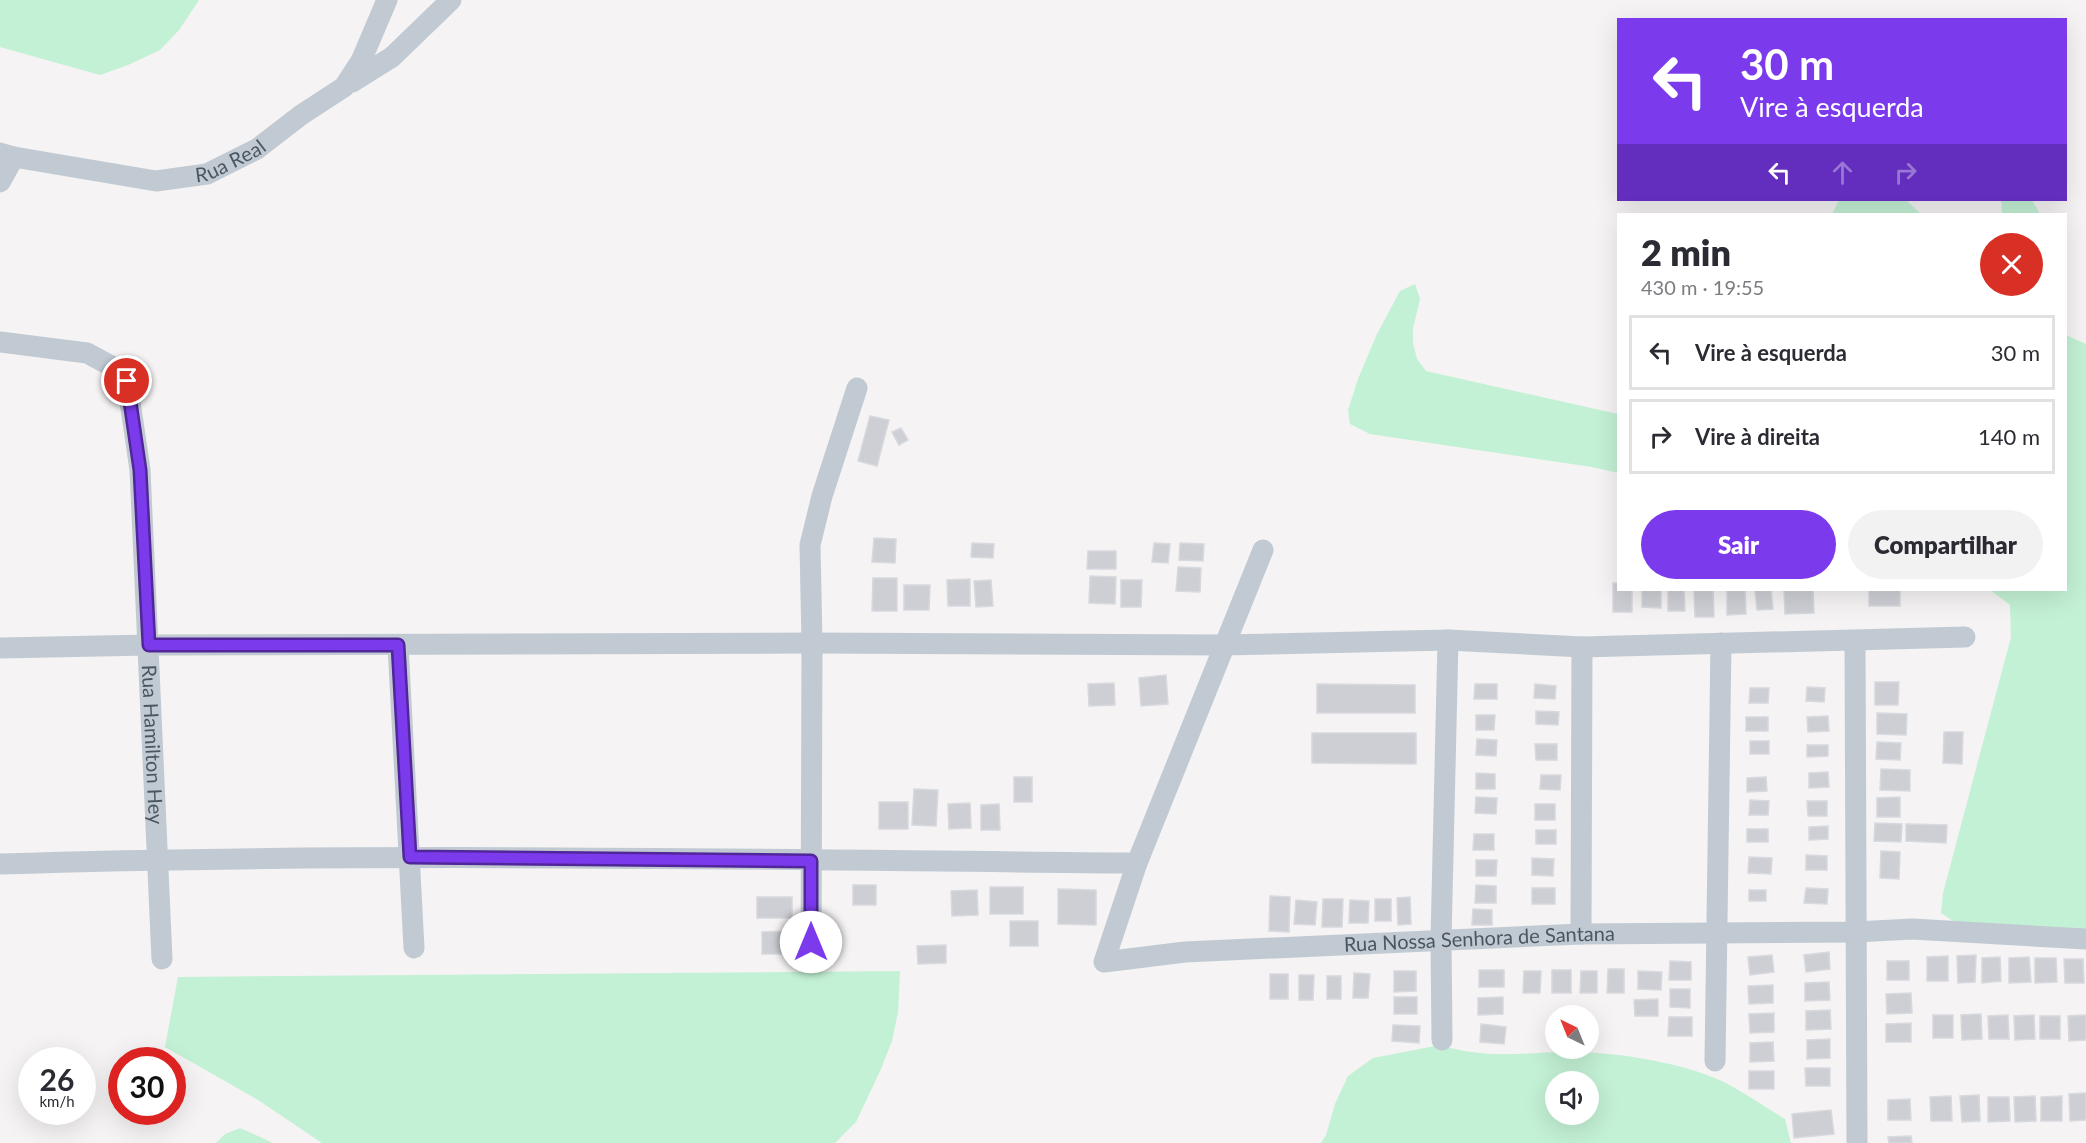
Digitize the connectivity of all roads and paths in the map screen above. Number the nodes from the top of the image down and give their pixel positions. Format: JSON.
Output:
{"nodes":[{"id":1,"x":387,"y":0,"type":"edge"},
{"id":2,"x":451,"y":0,"type":"edge"},
{"id":3,"x":344,"y":87,"type":"junction"},
{"id":4,"x":7,"y":155,"type":"edge"},
{"id":5,"x":0,"y":182,"type":"edge"},
{"id":6,"x":0,"y":342,"type":"edge"},
{"id":7,"x":857,"y":388,"type":"dead end"},
{"id":8,"x":1263,"y":550,"type":"dead end"},
{"id":9,"x":1965,"y":637,"type":"dead end"},
{"id":10,"x":1448,"y":640,"type":"junction"},
{"id":11,"x":1855,"y":641,"type":"junction"},
{"id":12,"x":812,"y":643,"type":"junction"},
{"id":13,"x":1721,"y":643,"type":"junction"},
{"id":14,"x":149,"y":645,"type":"junction"},
{"id":15,"x":398,"y":645,"type":"junction"},
{"id":16,"x":1223,"y":645,"type":"junction"},
{"id":17,"x":1582,"y":647,"type":"junction"},
{"id":18,"x":0,"y":648,"type":"edge"},
{"id":19,"x":410,"y":857,"type":"junction"},
{"id":20,"x":158,"y":859,"type":"junction"},
{"id":21,"x":811,"y":861,"type":"junction"},
{"id":22,"x":1137,"y":863,"type":"junction"},
{"id":23,"x":0,"y":864,"type":"edge"},
{"id":24,"x":1856,"y":932,"type":"junction"},
{"id":25,"x":1581,"y":934,"type":"junction"},
{"id":26,"x":1716,"y":934,"type":"junction"},
{"id":27,"x":2086,"y":939,"type":"edge"},
{"id":28,"x":1441,"y":940,"type":"junction"},
{"id":29,"x":414,"y":948,"type":"dead end"},
{"id":30,"x":162,"y":959,"type":"dead end"},
{"id":31,"x":812,"y":962,"type":"dead end"},
{"id":32,"x":1442,"y":1040,"type":"dead end"},
{"id":33,"x":1715,"y":1061,"type":"dead end"},
{"id":34,"x":1857,"y":1143,"type":"edge"}],
"edges":[{"from":1,"to":3,"type":"street","name":"Rua Real"},
{"from":2,"to":3,"type":"street"},
{"from":3,"to":4,"type":"street","name":"Rua Real"},
{"from":4,"to":5,"type":"street"},
{"from":6,"to":14,"type":"street","name":"Rua Hamilton Hey"},
{"from":7,"to":12,"type":"street"},
{"from":8,"to":16,"type":"street"},
{"from":9,"to":11,"type":"street"},
{"from":10,"to":16,"type":"street"},
{"from":10,"to":17,"type":"street"},
{"from":10,"to":28,"type":"street"},
{"from":11,"to":13,"type":"street"},
{"from":11,"to":24,"type":"street"},
{"from":12,"to":15,"type":"street"},
{"from":12,"to":16,"type":"street"},
{"from":12,"to":21,"type":"street"},
{"from":13,"to":17,"type":"street"},
{"from":13,"to":26,"type":"street"},
{"from":14,"to":15,"type":"street"},
{"from":14,"to":18,"type":"street"},
{"from":14,"to":20,"type":"street","name":"Rua Hamilton Hey"},
{"from":15,"to":19,"type":"street"},
{"from":16,"to":22,"type":"street"},
{"from":17,"to":25,"type":"street"},
{"from":19,"to":20,"type":"street"},
{"from":19,"to":21,"type":"street"},
{"from":19,"to":29,"type":"street"},
{"from":20,"to":23,"type":"street"},
{"from":20,"to":30,"type":"street","name":"Rua Hamilton Hey"},
{"from":21,"to":22,"type":"street"},
{"from":21,"to":31,"type":"street"},
{"from":22,"to":28,"type":"street","name":"Rua Nossa Senhora de Santana"},
{"from":24,"to":26,"type":"street","name":"Rua Nossa Senhora de Santana"},
{"from":24,"to":27,"type":"street","name":"Rua Nossa Senhora de Santana"},
{"from":24,"to":34,"type":"street"},
{"from":25,"to":26,"type":"street","name":"Rua Nossa Senhora de Santana"},
{"from":25,"to":28,"type":"street","name":"Rua Nossa Senhora de Santana"},
{"from":26,"to":33,"type":"street"},
{"from":28,"to":32,"type":"street"}]}
